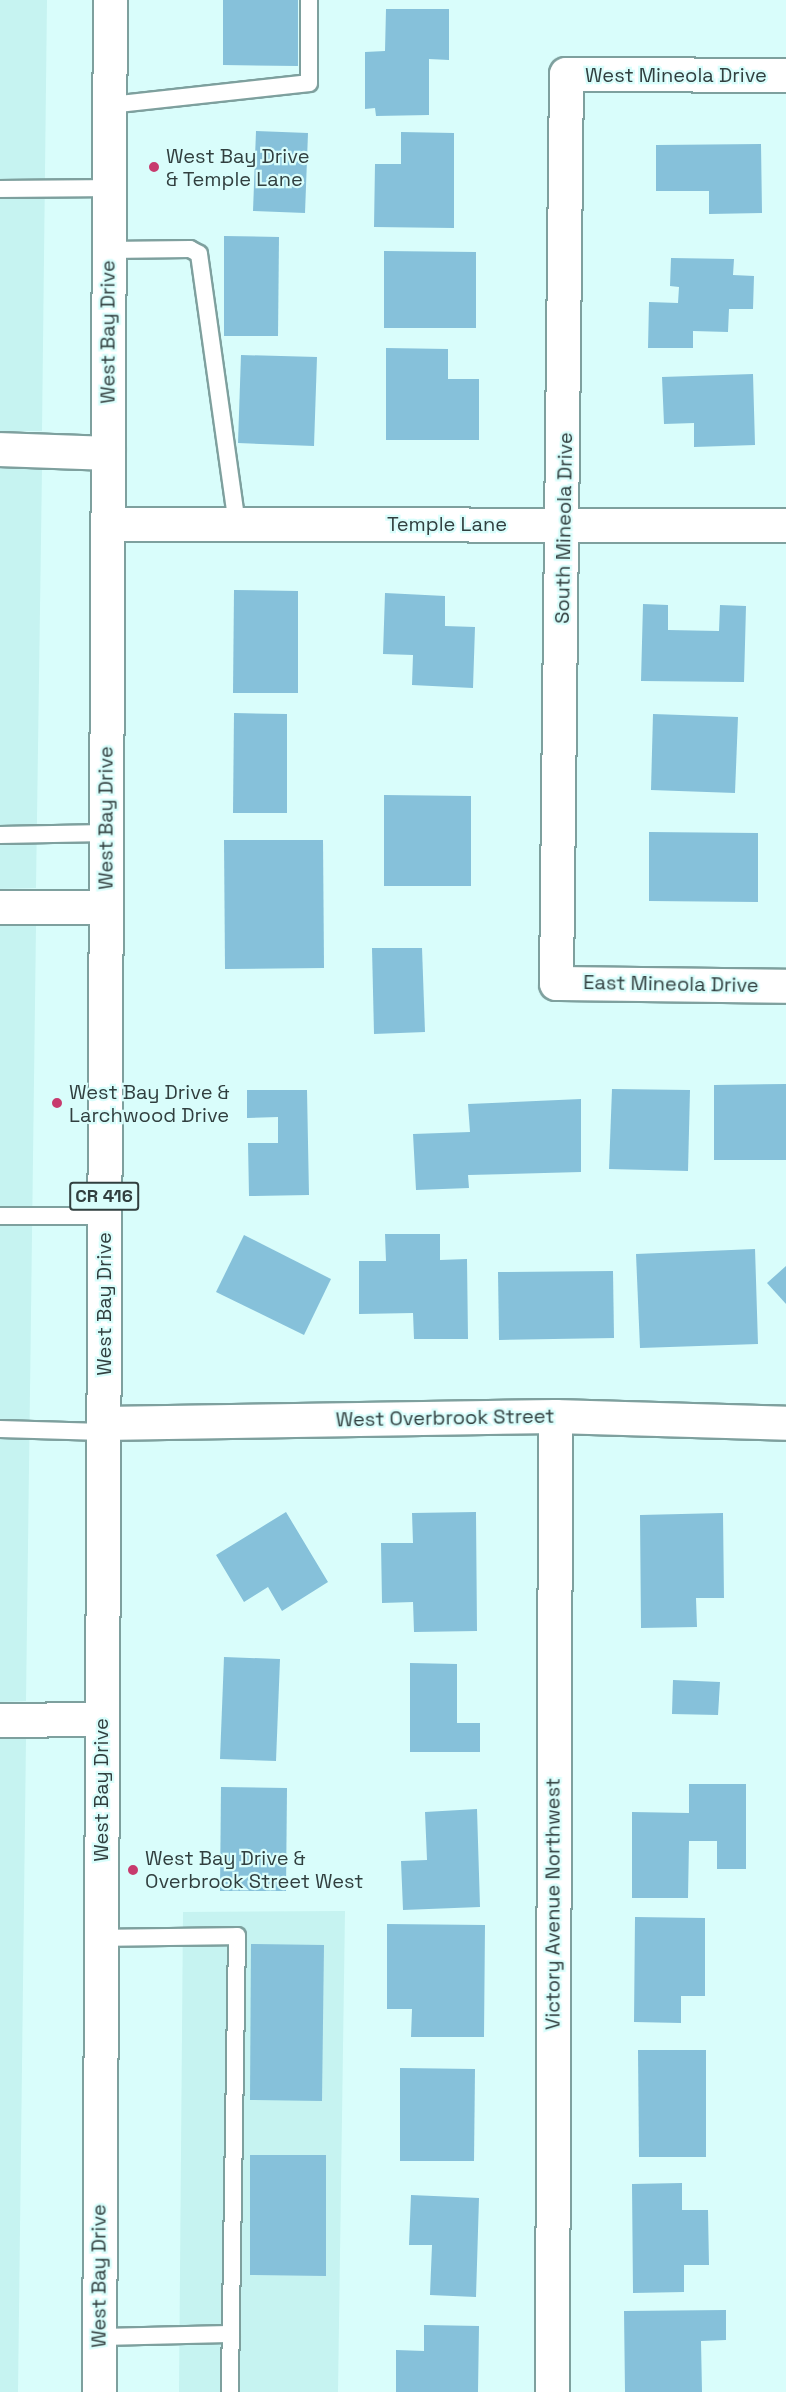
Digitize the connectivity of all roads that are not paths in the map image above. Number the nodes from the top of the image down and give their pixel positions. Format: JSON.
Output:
{"nodes":[{"id":1,"x":110,"y":0,"type":"edge"},
{"id":2,"x":309,"y":0,"type":"edge"},
{"id":3,"x":566,"y":74,"type":"joint"},
{"id":4,"x":786,"y":75,"type":"edge"},
{"id":5,"x":110,"y":105,"type":"junction"},
{"id":6,"x":109,"y":188,"type":"junction"},
{"id":7,"x":0,"y":189,"type":"edge"},
{"id":8,"x":108,"y":250,"type":"junction"},
{"id":9,"x":0,"y":449,"type":"edge"},
{"id":10,"x":108,"y":453,"type":"junction"},
{"id":11,"x":107,"y":524,"type":"junction"},
{"id":12,"x":237,"y":524,"type":"junction"},
{"id":13,"x":565,"y":524,"type":"junction"},
{"id":14,"x":786,"y":525,"type":"edge"},
{"id":15,"x":106,"y":833,"type":"junction"},
{"id":16,"x":0,"y":835,"type":"edge"},
{"id":17,"x":0,"y":907,"type":"edge"},
{"id":18,"x":105,"y":907,"type":"junction"},
{"id":19,"x":556,"y":983,"type":"joint"},
{"id":20,"x":786,"y":986,"type":"edge"},
{"id":21,"x":0,"y":1216,"type":"edge"},
{"id":22,"x":104,"y":1216,"type":"junction"},
{"id":23,"x":555,"y":1416,"type":"junction"},
{"id":24,"x":786,"y":1423,"type":"edge"},
{"id":25,"x":103,"y":1428,"type":"junction"},
{"id":26,"x":0,"y":1429,"type":"edge"},
{"id":27,"x":102,"y":1719,"type":"junction"},
{"id":28,"x":0,"y":1720,"type":"edge"},
{"id":29,"x":101,"y":1938,"type":"junction"},
{"id":30,"x":231,"y":2334,"type":"junction"},
{"id":31,"x":99,"y":2337,"type":"junction"},
{"id":32,"x":99,"y":2392,"type":"edge"},
{"id":33,"x":230,"y":2392,"type":"edge"},
{"id":34,"x":552,"y":2392,"type":"edge"}],
"edges":[{"from":1,"to":5,"type":"street","name":"West Bay Drive","number":"CR 416"},
{"from":2,"to":5,"type":"lane"},
{"from":3,"to":4,"type":"street","name":"West Mineola Drive"},
{"from":3,"to":13,"type":"street","name":"South Mineola Drive"},
{"from":5,"to":6,"type":"street","name":"West Bay Drive","number":"CR 416"},
{"from":6,"to":7,"type":"lane"},
{"from":6,"to":8,"type":"street","name":"West Bay Drive","number":"CR 416"},
{"from":8,"to":10,"type":"street","name":"West Bay Drive","number":"CR 416"},
{"from":8,"to":12,"type":"lane"},
{"from":9,"to":10,"type":"street"},
{"from":10,"to":11,"type":"street","name":"West Bay Drive","number":"CR 416"},
{"from":11,"to":12,"type":"street","name":"Temple Lane"},
{"from":11,"to":15,"type":"street","name":"West Bay Drive","number":"CR 416"},
{"from":12,"to":13,"type":"street","name":"Temple Lane"},
{"from":13,"to":14,"type":"street","name":"Temple Lane"},
{"from":13,"to":19,"type":"street","name":"South Mineola Drive"},
{"from":15,"to":16,"type":"lane"},
{"from":15,"to":18,"type":"street","name":"West Bay Drive","number":"CR 416"},
{"from":17,"to":18,"type":"street"},
{"from":18,"to":22,"type":"street","name":"West Bay Drive","number":"CR 416"},
{"from":19,"to":20,"type":"street","name":"East Mineola Drive"},
{"from":21,"to":22,"type":"lane"},
{"from":22,"to":25,"type":"street","name":"West Bay Drive","number":"CR 416"},
{"from":23,"to":24,"type":"street","name":"West Overbrook Street"},
{"from":23,"to":25,"type":"street","name":"West Overbrook Street"},
{"from":23,"to":34,"type":"street","name":"Victory Avenue Northwest"},
{"from":25,"to":26,"type":"lane"},
{"from":25,"to":27,"type":"street","name":"West Bay Drive","number":"CR 416"},
{"from":27,"to":28,"type":"street"},
{"from":27,"to":29,"type":"street","name":"West Bay Drive","number":"CR 416"},
{"from":29,"to":30,"type":"lane"},
{"from":29,"to":31,"type":"street","name":"West Bay Drive","number":"CR 416"},
{"from":30,"to":31,"type":"lane"},
{"from":30,"to":33,"type":"lane"},
{"from":31,"to":32,"type":"street","name":"West Bay Drive","number":"CR 416"}]}
